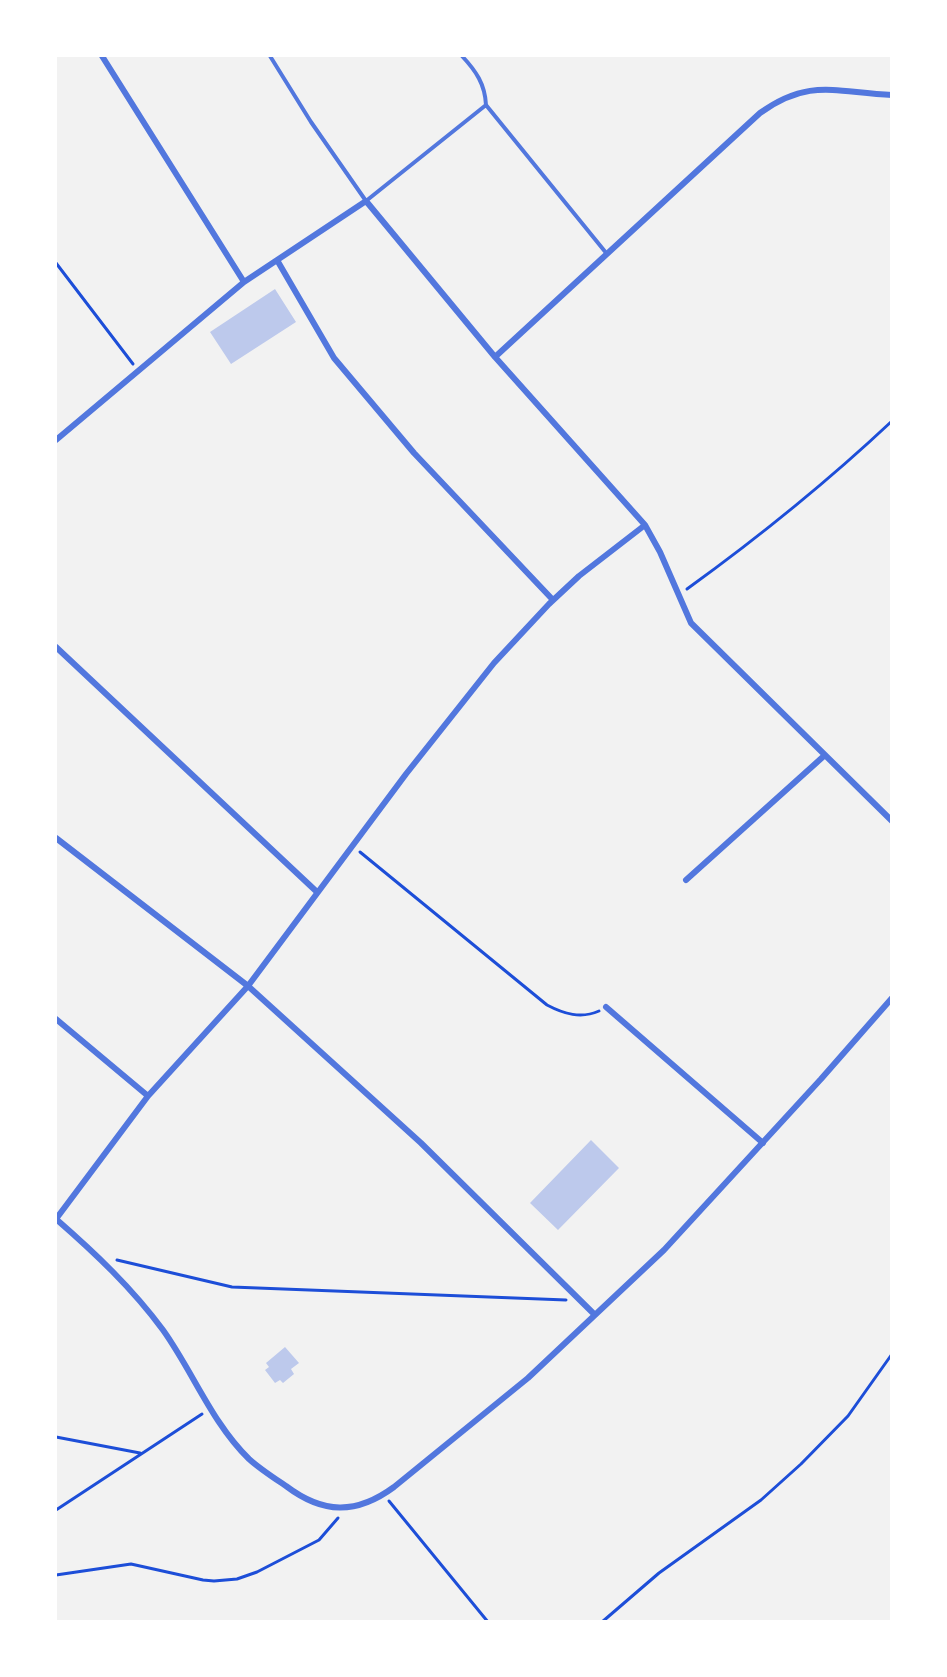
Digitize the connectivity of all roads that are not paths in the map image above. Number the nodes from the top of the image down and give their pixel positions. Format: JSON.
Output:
{"nodes":[{"id":1,"x":102,"y":56,"type":"edge"},
{"id":2,"x":270,"y":56,"type":"edge"},
{"id":3,"x":462,"y":56,"type":"edge"},
{"id":4,"x":891,"y":95,"type":"edge"},
{"id":5,"x":486,"y":105,"type":"junction"},
{"id":6,"x":366,"y":201,"type":"junction"},
{"id":7,"x":607,"y":254,"type":"junction"},
{"id":8,"x":277,"y":260,"type":"junction"},
{"id":9,"x":244,"y":282,"type":"junction"},
{"id":10,"x":495,"y":357,"type":"junction"},
{"id":11,"x":56,"y":440,"type":"edge"},
{"id":12,"x":645,"y":525,"type":"junction"},
{"id":13,"x":553,"y":600,"type":"junction"},
{"id":14,"x":56,"y":647,"type":"edge"},
{"id":15,"x":825,"y":755,"type":"junction"},
{"id":16,"x":891,"y":821,"type":"edge"},
{"id":17,"x":56,"y":837,"type":"edge"},
{"id":18,"x":686,"y":880,"type":"dead end"},
{"id":19,"x":317,"y":892,"type":"junction"},
{"id":20,"x":248,"y":986,"type":"junction"},
{"id":21,"x":891,"y":998,"type":"edge"},
{"id":22,"x":606,"y":1007,"type":"road end"},
{"id":23,"x":56,"y":1019,"type":"edge"},
{"id":24,"x":148,"y":1096,"type":"junction"},
{"id":25,"x":763,"y":1143,"type":"junction"},
{"id":26,"x":56,"y":1219,"type":"edge"},
{"id":27,"x":595,"y":1315,"type":"junction"}],
"edges":[{"from":1,"to":9,"type":"street"},
{"from":2,"to":6,"type":"lane"},
{"from":3,"to":5,"type":"lane"},
{"from":4,"to":7,"type":"street"},
{"from":5,"to":6,"type":"lane"},
{"from":5,"to":7,"type":"lane"},
{"from":6,"to":8,"type":"street"},
{"from":6,"to":10,"type":"street"},
{"from":7,"to":10,"type":"street"},
{"from":8,"to":9,"type":"street"},
{"from":8,"to":13,"type":"street"},
{"from":9,"to":11,"type":"street"},
{"from":10,"to":12,"type":"street"},
{"from":12,"to":13,"type":"street"},
{"from":12,"to":15,"type":"street"},
{"from":13,"to":19,"type":"street"},
{"from":14,"to":19,"type":"street"},
{"from":15,"to":16,"type":"street"},
{"from":15,"to":18,"type":"street"},
{"from":17,"to":20,"type":"street"},
{"from":19,"to":20,"type":"street"},
{"from":20,"to":24,"type":"street"},
{"from":20,"to":27,"type":"street"},
{"from":21,"to":25,"type":"street"},
{"from":22,"to":25,"type":"street"},
{"from":23,"to":24,"type":"street"},
{"from":24,"to":26,"type":"street"},
{"from":25,"to":27,"type":"street"},
{"from":26,"to":27,"type":"street"}]}
